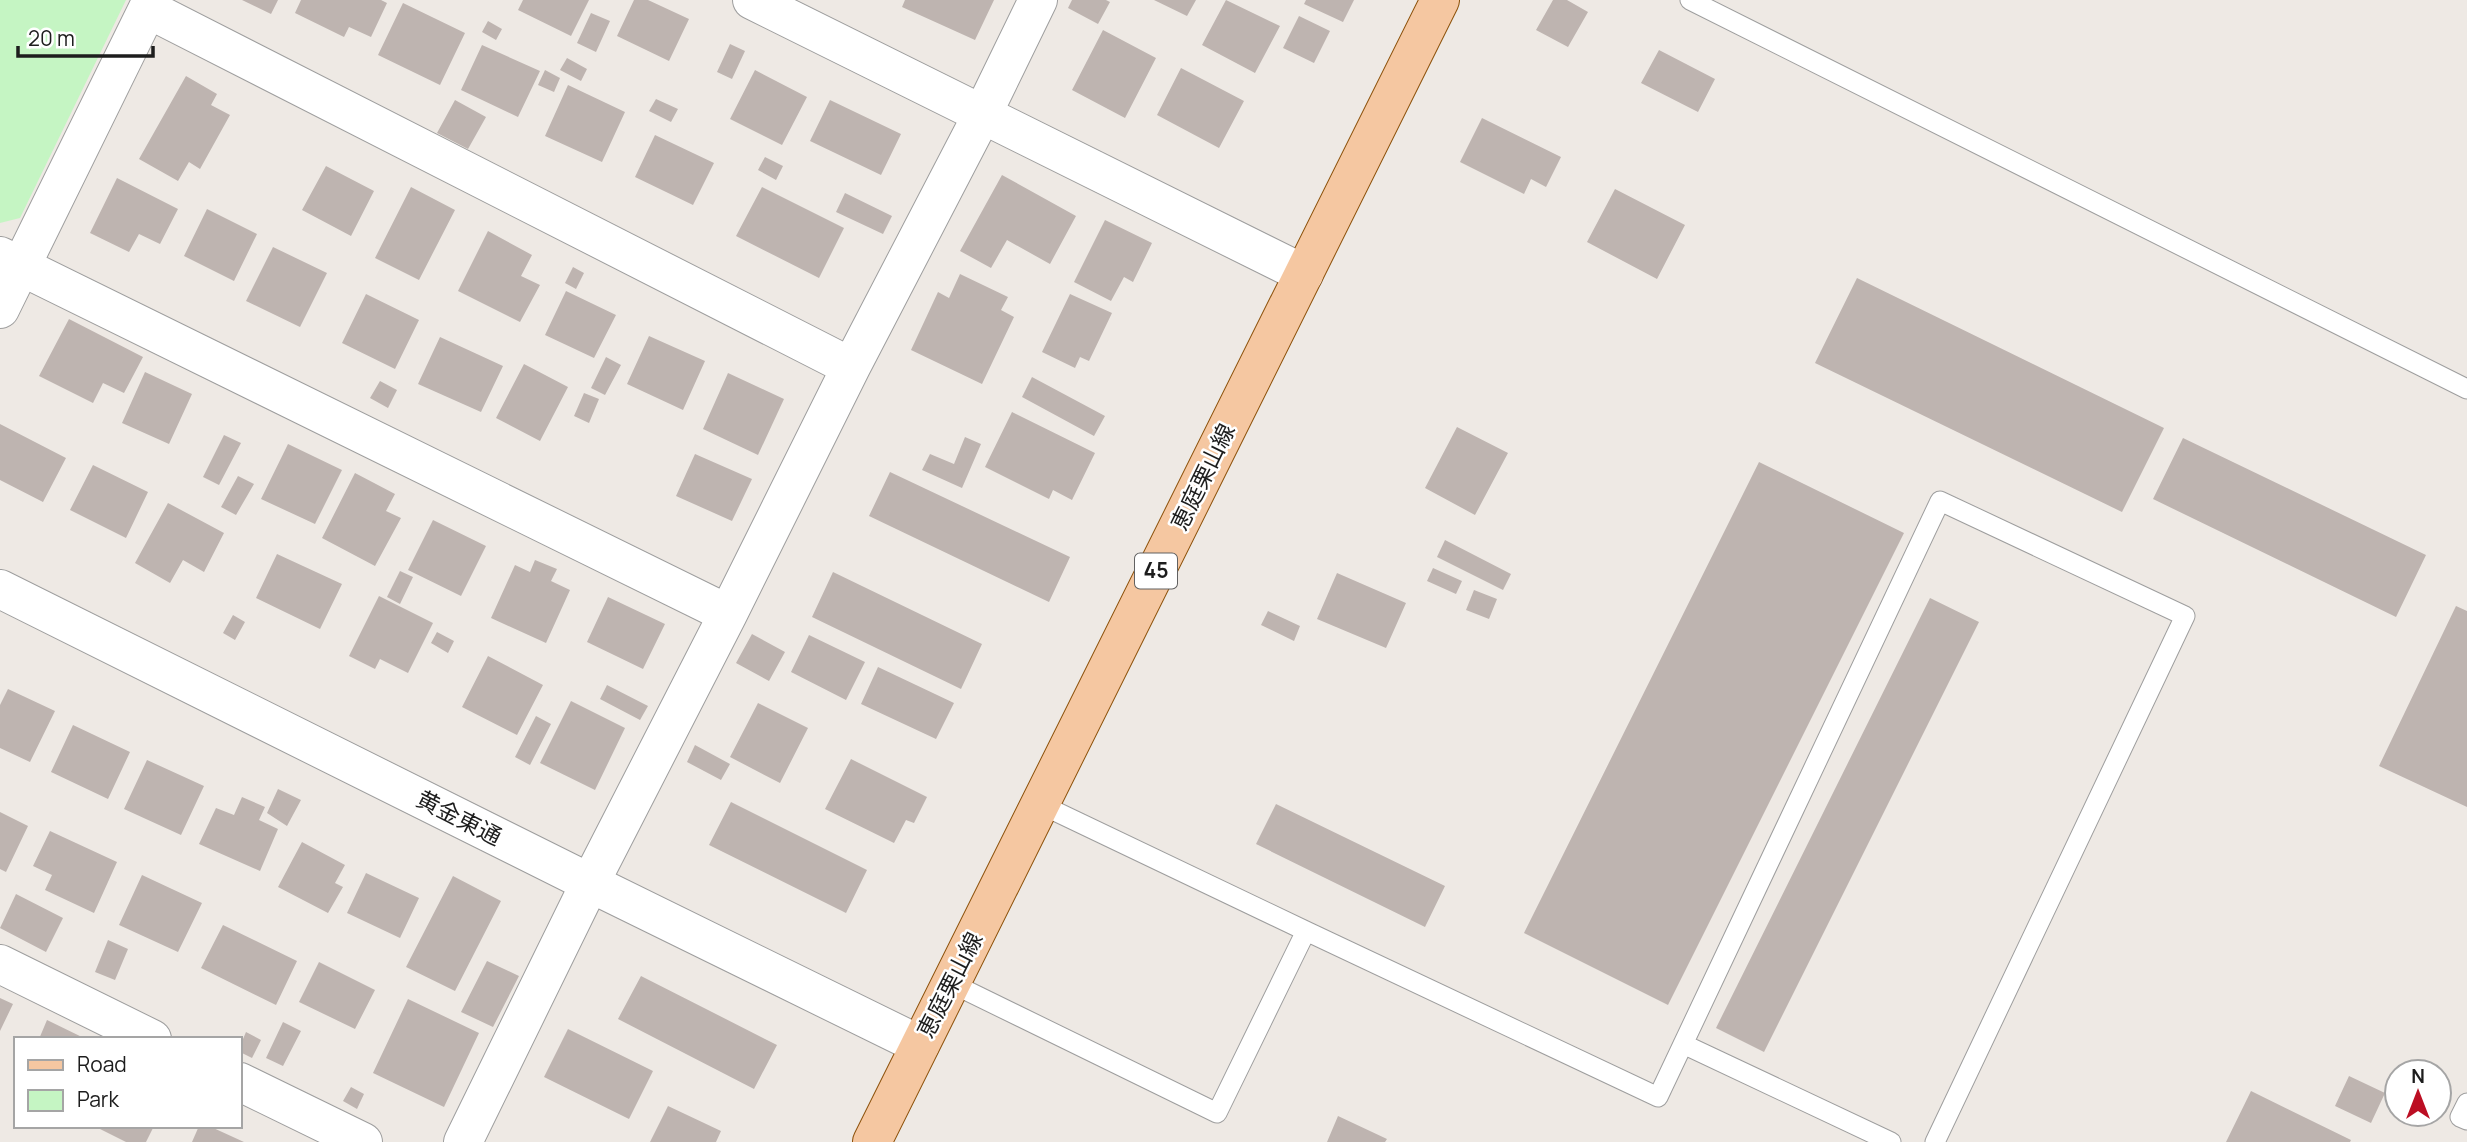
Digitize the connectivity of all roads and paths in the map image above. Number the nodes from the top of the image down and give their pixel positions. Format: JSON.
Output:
{"nodes":[{"id":1,"x":752,"y":0,"type":"edge"},
{"id":2,"x":1038,"y":0,"type":"edge"},
{"id":3,"x":1440,"y":0,"type":"edge"},
{"id":4,"x":1690,"y":0,"type":"edge"},
{"id":5,"x":150,"y":4,"type":"edge"},
{"id":6,"x":982,"y":115,"type":"junction"},
{"id":7,"x":10,"y":261,"type":"edge"},
{"id":8,"x":1304,"y":274,"type":"junction"},
{"id":9,"x":0,"y":309,"type":"edge"},
{"id":10,"x":851,"y":367,"type":"junction"},
{"id":11,"x":2467,"y":388,"type":"edge"},
{"id":12,"x":0,"y":589,"type":"edge"},
{"id":13,"x":729,"y":614,"type":"junction"},
{"id":14,"x":1040,"y":804,"type":"junction"},
{"id":15,"x":590,"y":883,"type":"junction"},
{"id":16,"x":1306,"y":931,"type":"junction"},
{"id":17,"x":0,"y":964,"type":"edge"},
{"id":18,"x":951,"y":983,"type":"junction"},
{"id":19,"x":148,"y":1037,"type":"edge"},
{"id":20,"x":1683,"y":1044,"type":"junction"},
{"id":21,"x":920,"y":1045,"type":"junction"},
{"id":22,"x":242,"y":1083,"type":"edge"},
{"id":23,"x":2467,"y":1103,"type":"edge"},
{"id":24,"x":2467,"y":1120,"type":"edge"},
{"id":25,"x":363,"y":1142,"type":"edge"},
{"id":26,"x":463,"y":1142,"type":"edge"},
{"id":27,"x":872,"y":1142,"type":"edge"},
{"id":28,"x":1891,"y":1142,"type":"edge"},
{"id":29,"x":1936,"y":1142,"type":"edge"}],
"edges":[{"from":1,"to":6,"type":"street"},
{"from":2,"to":6,"type":"street"},
{"from":3,"to":8,"type":"main road","name":"恵庭栗山線","number":"45"},
{"from":4,"to":11,"type":"lane"},
{"from":5,"to":7,"type":"street"},
{"from":5,"to":10,"type":"street"},
{"from":6,"to":8,"type":"street"},
{"from":6,"to":10,"type":"street"},
{"from":7,"to":9,"type":"street"},
{"from":7,"to":13,"type":"street"},
{"from":8,"to":14,"type":"main road","name":"恵庭栗山線","number":"45"},
{"from":10,"to":13,"type":"street"},
{"from":12,"to":15,"type":"street","name":"黄金東通"},
{"from":13,"to":15,"type":"street"},
{"from":14,"to":16,"type":"lane"},
{"from":14,"to":18,"type":"main road","name":"恵庭栗山線","number":"45"},
{"from":15,"to":21,"type":"street","name":"黄金東通"},
{"from":15,"to":26,"type":"street"},
{"from":16,"to":18,"type":"lane"},
{"from":16,"to":20,"type":"lane"},
{"from":17,"to":19,"type":"street"},
{"from":18,"to":21,"type":"main road","name":"恵庭栗山線","number":"45"},
{"from":20,"to":28,"type":"lane"},
{"from":20,"to":29,"type":"lane"},
{"from":21,"to":27,"type":"main road","name":"恵庭栗山線","number":"45"},
{"from":22,"to":25,"type":"street"},
{"from":23,"to":24,"type":"lane"}]}
